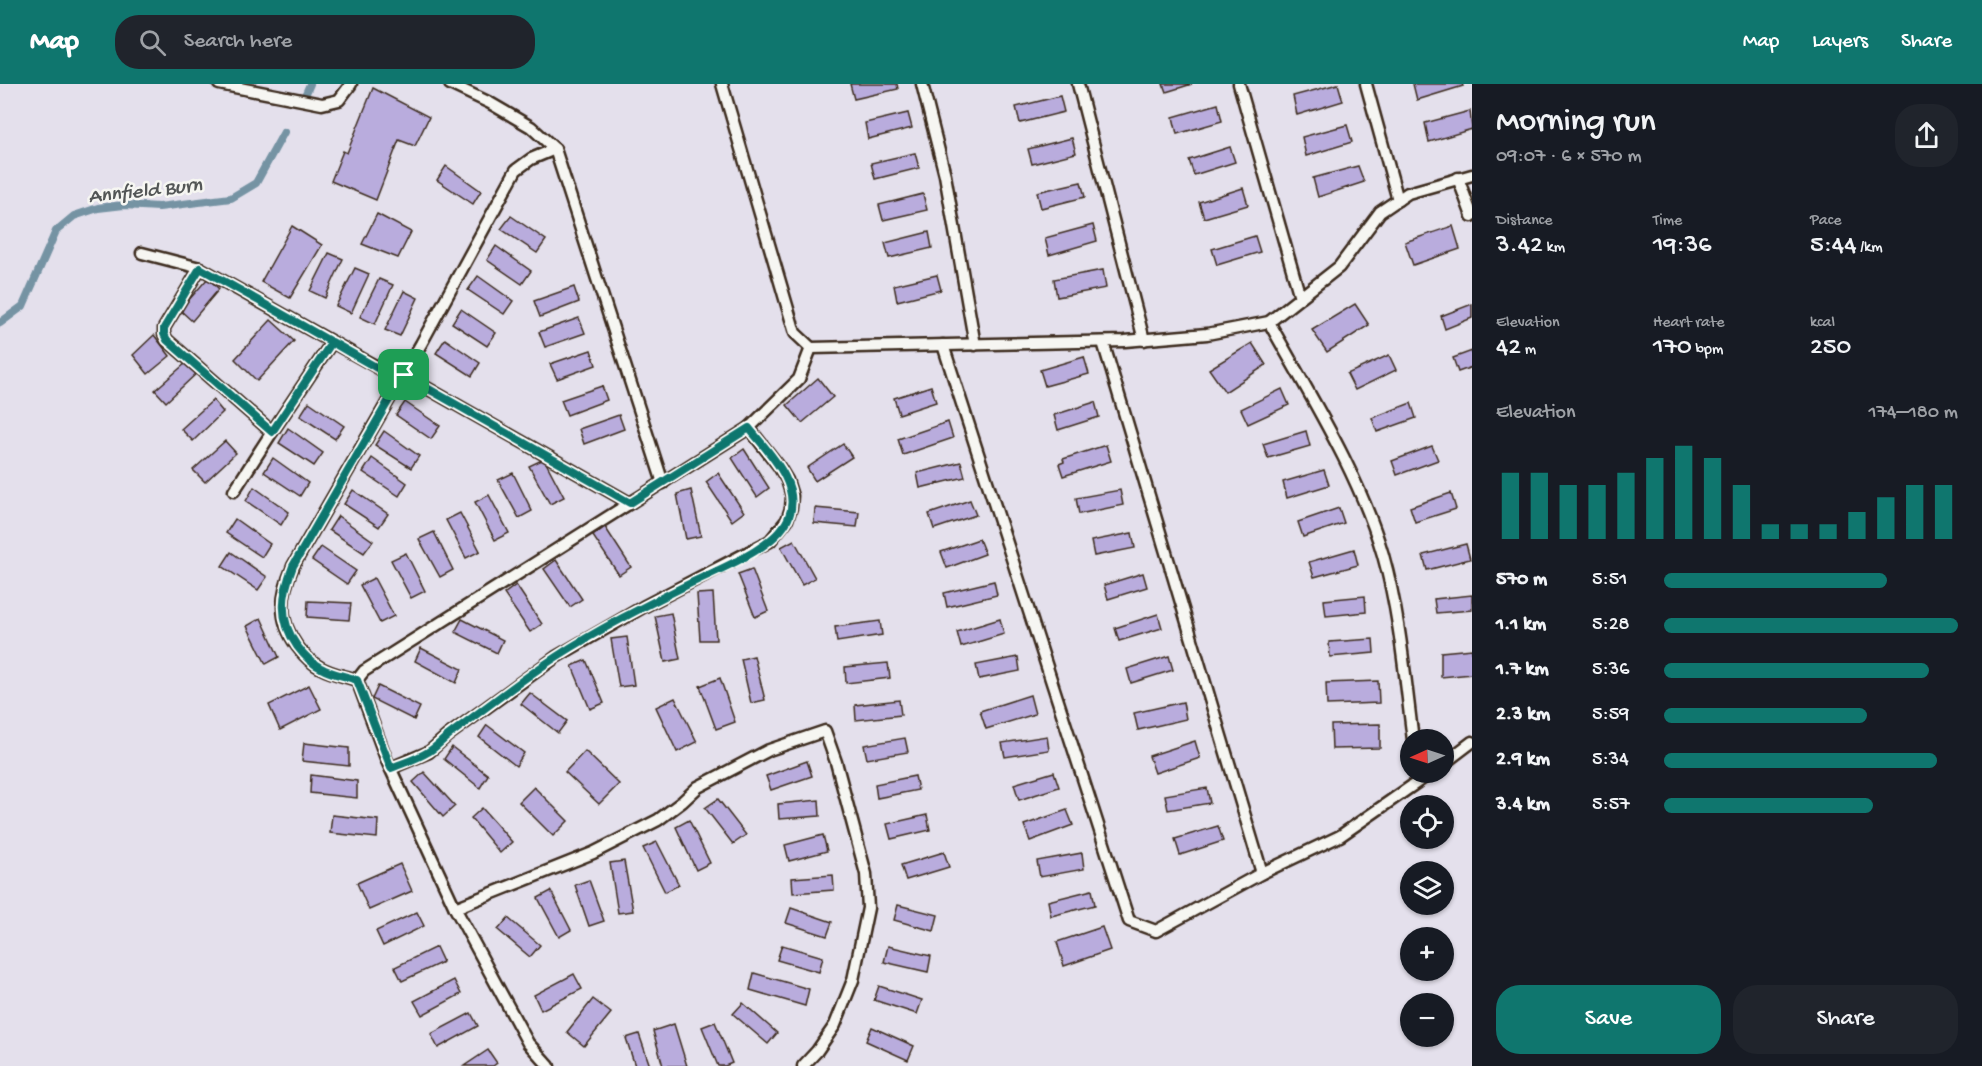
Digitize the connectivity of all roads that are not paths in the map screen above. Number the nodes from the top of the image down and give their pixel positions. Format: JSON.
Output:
{"nodes":[{"id":1,"x":219,"y":84,"type":"edge"},
{"id":2,"x":351,"y":84,"type":"edge"},
{"id":3,"x":450,"y":84,"type":"edge"},
{"id":4,"x":722,"y":84,"type":"edge"},
{"id":5,"x":922,"y":84,"type":"edge"},
{"id":6,"x":1078,"y":84,"type":"edge"},
{"id":7,"x":1239,"y":84,"type":"edge"},
{"id":8,"x":1366,"y":84,"type":"edge"},
{"id":9,"x":555,"y":149,"type":"junction"},
{"id":10,"x":1472,"y":175,"type":"edge"},
{"id":11,"x":1458,"y":178,"type":"junction"},
{"id":12,"x":1398,"y":200,"type":"junction"},
{"id":13,"x":1472,"y":216,"type":"edge"},
{"id":14,"x":142,"y":253,"type":"dead end"},
{"id":15,"x":200,"y":268,"type":"junction"},
{"id":16,"x":1300,"y":297,"type":"junction"},
{"id":17,"x":1269,"y":322,"type":"junction"},
{"id":18,"x":1144,"y":340,"type":"junction"},
{"id":19,"x":332,"y":342,"type":"junction"},
{"id":20,"x":1103,"y":342,"type":"junction"},
{"id":21,"x":943,"y":345,"type":"junction"},
{"id":22,"x":975,"y":345,"type":"junction"},
{"id":23,"x":811,"y":348,"type":"junction"},
{"id":24,"x":402,"y":378,"type":"junction"},
{"id":25,"x":749,"y":428,"type":"junction"},
{"id":26,"x":272,"y":432,"type":"junction"},
{"id":27,"x":663,"y":483,"type":"junction"},
{"id":28,"x":234,"y":491,"type":"dead end"},
{"id":29,"x":630,"y":503,"type":"junction"},
{"id":30,"x":357,"y":680,"type":"junction"},
{"id":31,"x":1412,"y":729,"type":"edge"},
{"id":32,"x":1472,"y":742,"type":"edge"},
{"id":33,"x":1454,"y":756,"type":"edge"},
{"id":34,"x":391,"y":768,"type":"junction"},
{"id":35,"x":1410,"y":783,"type":"edge"},
{"id":36,"x":1262,"y":873,"type":"junction"},
{"id":37,"x":455,"y":908,"type":"junction"},
{"id":38,"x":549,"y":1066,"type":"edge"},
{"id":39,"x":803,"y":1066,"type":"edge"}],
"edges":[{"from":1,"to":2,"type":"lane"},
{"from":3,"to":9,"type":"lane"},
{"from":4,"to":23,"type":"lane"},
{"from":5,"to":22,"type":"lane"},
{"from":6,"to":18,"type":"lane"},
{"from":7,"to":16,"type":"lane"},
{"from":8,"to":12,"type":"lane"},
{"from":9,"to":24,"type":"lane"},
{"from":9,"to":27,"type":"lane"},
{"from":10,"to":11,"type":"lane"},
{"from":11,"to":12,"type":"lane"},
{"from":11,"to":13,"type":"lane"},
{"from":12,"to":16,"type":"lane"},
{"from":14,"to":15,"type":"lane"},
{"from":15,"to":19,"type":"lane"},
{"from":15,"to":26,"type":"lane"},
{"from":16,"to":17,"type":"lane"},
{"from":17,"to":18,"type":"lane"},
{"from":17,"to":31,"type":"lane"},
{"from":18,"to":20,"type":"lane"},
{"from":19,"to":24,"type":"lane"},
{"from":19,"to":26,"type":"lane"},
{"from":20,"to":22,"type":"lane"},
{"from":20,"to":36,"type":"lane"},
{"from":21,"to":22,"type":"lane"},
{"from":21,"to":23,"type":"lane"},
{"from":21,"to":36,"type":"lane"},
{"from":23,"to":25,"type":"lane"},
{"from":24,"to":29,"type":"lane"},
{"from":24,"to":30,"type":"lane"},
{"from":25,"to":27,"type":"lane"},
{"from":25,"to":34,"type":"lane"},
{"from":26,"to":28,"type":"lane"},
{"from":27,"to":29,"type":"lane"},
{"from":29,"to":30,"type":"lane"},
{"from":30,"to":34,"type":"lane"},
{"from":32,"to":33,"type":"lane"},
{"from":34,"to":37,"type":"lane"},
{"from":35,"to":36,"type":"lane"},
{"from":37,"to":38,"type":"lane"},
{"from":37,"to":39,"type":"lane"}]}
